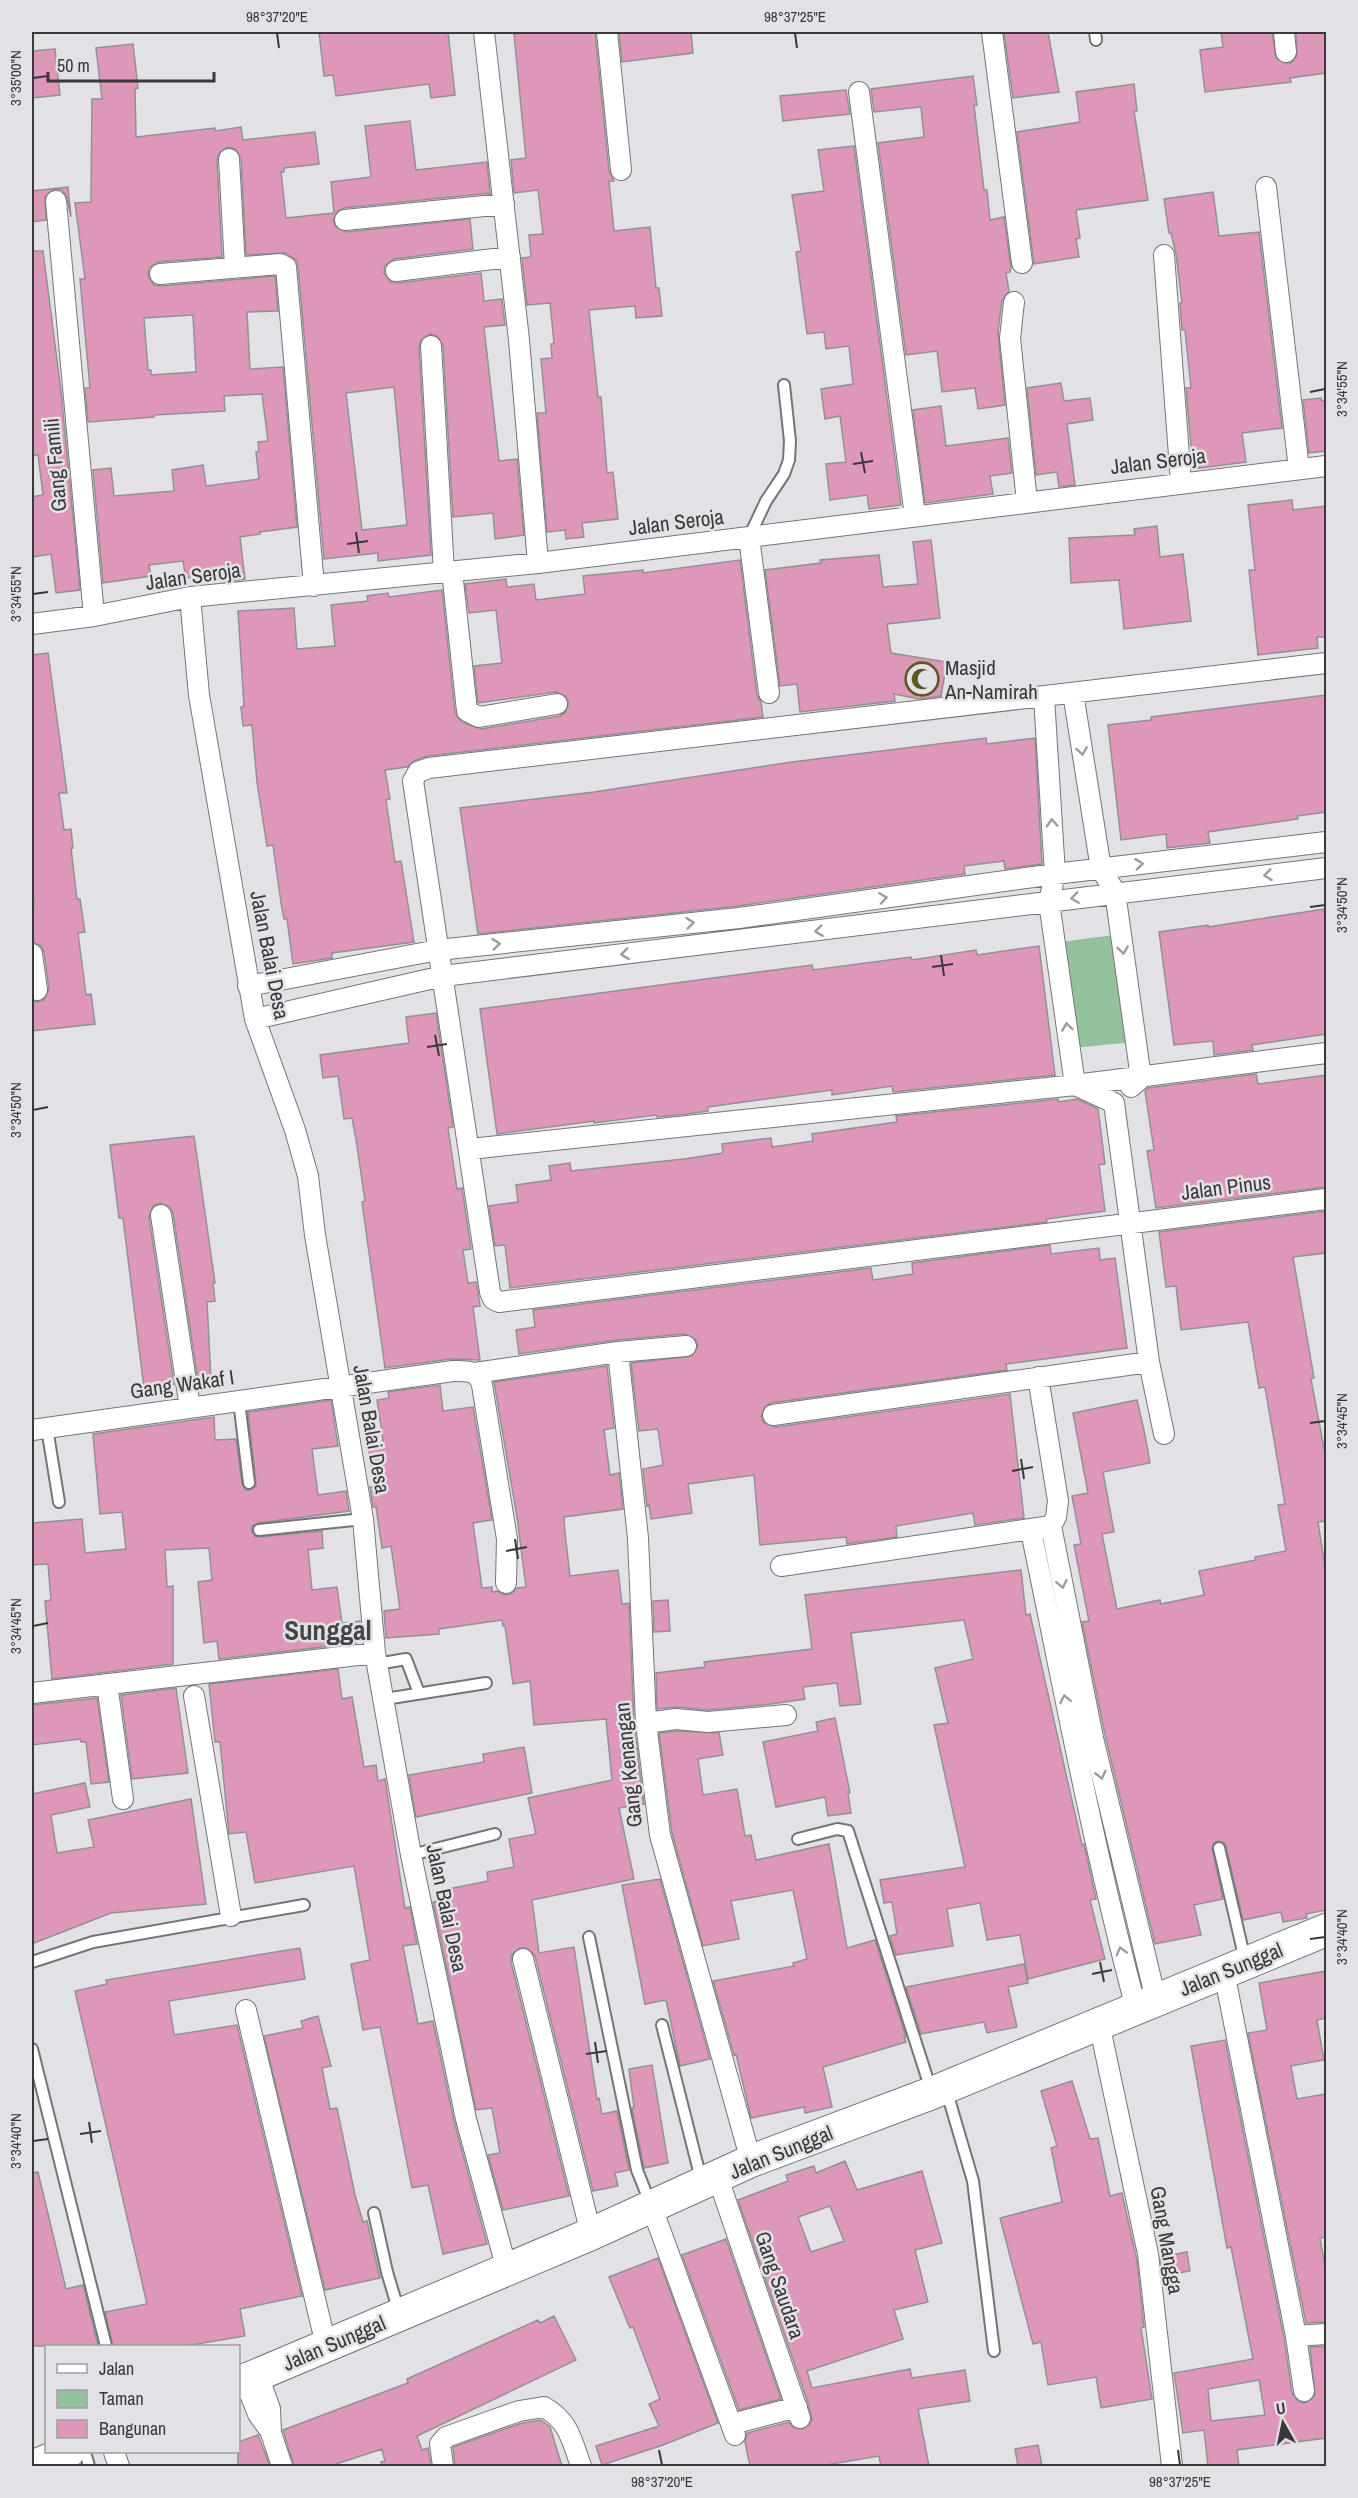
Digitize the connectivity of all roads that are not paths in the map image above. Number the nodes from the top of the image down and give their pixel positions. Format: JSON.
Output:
{"nodes":[{"id":1,"x":484,"y":32,"type":"edge"},
{"id":2,"x":608,"y":32,"type":"edge"},
{"id":3,"x":992,"y":32,"type":"edge"},
{"id":4,"x":1284,"y":32,"type":"edge"},
{"id":5,"x":1286,"y":52,"type":"dead end"},
{"id":6,"x":859,"y":92,"type":"dead end"},
{"id":7,"x":229,"y":159,"type":"dead end"},
{"id":8,"x":621,"y":170,"type":"dead end"},
{"id":9,"x":1266,"y":187,"type":"dead end"},
{"id":10,"x":56,"y":201,"type":"dead end"},
{"id":11,"x":504,"y":204,"type":"junction"},
{"id":12,"x":345,"y":220,"type":"dead end"},
{"id":13,"x":1164,"y":255,"type":"dead end"},
{"id":14,"x":510,"y":257,"type":"junction"},
{"id":15,"x":1022,"y":263,"type":"dead end"},
{"id":16,"x":235,"y":267,"type":"junction"},
{"id":17,"x":396,"y":271,"type":"dead end"},
{"id":18,"x":160,"y":274,"type":"dead end"},
{"id":19,"x":1014,"y":302,"type":"dead end"},
{"id":20,"x":431,"y":346,"type":"dead end"},
{"id":21,"x":784,"y":385,"type":"dead end"},
{"id":22,"x":1326,"y":466,"type":"edge"},
{"id":23,"x":1299,"y":469,"type":"junction"},
{"id":24,"x":1181,"y":482,"type":"junction"},
{"id":25,"x":1027,"y":502,"type":"junction"},
{"id":26,"x":915,"y":516,"type":"junction"},
{"id":27,"x":749,"y":537,"type":"junction"},
{"id":28,"x":538,"y":563,"type":"junction"},
{"id":29,"x":448,"y":572,"type":"junction"},
{"id":30,"x":314,"y":586,"type":"junction"},
{"id":31,"x":190,"y":597,"type":"junction"},
{"id":32,"x":94,"y":616,"type":"junction"},
{"id":33,"x":32,"y":624,"type":"edge"},
{"id":34,"x":1326,"y":663,"type":"edge"},
{"id":35,"x":769,"y":693,"type":"dead end"},
{"id":36,"x":1073,"y":693,"type":"junction"},
{"id":37,"x":1044,"y":697,"type":"junction"},
{"id":38,"x":557,"y":704,"type":"dead end"},
{"id":39,"x":1326,"y":842,"type":"edge"},
{"id":40,"x":1326,"y":868,"type":"edge"},
{"id":41,"x":1101,"y":869,"type":"junction"},
{"id":42,"x":1055,"y":874,"type":"junction"},
{"id":43,"x":1115,"y":892,"type":"junction"},
{"id":44,"x":1049,"y":902,"type":"junction"},
{"id":45,"x":739,"y":918,"type":"junction"},
{"id":46,"x":743,"y":940,"type":"junction"},
{"id":47,"x":438,"y":950,"type":"junction"},
{"id":48,"x":32,"y":954,"type":"edge"},
{"id":49,"x":443,"y":976,"type":"junction"},
{"id":50,"x":248,"y":986,"type":"junction"},
{"id":51,"x":38,"y":990,"type":"dead end"},
{"id":52,"x":255,"y":1019,"type":"junction"},
{"id":53,"x":1326,"y":1053,"type":"edge"},
{"id":54,"x":1141,"y":1077,"type":"junction"},
{"id":55,"x":1075,"y":1085,"type":"junction"},
{"id":56,"x":1114,"y":1103,"type":"junction"},
{"id":57,"x":470,"y":1149,"type":"junction"},
{"id":58,"x":1326,"y":1199,"type":"edge"},
{"id":59,"x":161,"y":1215,"type":"dead end"},
{"id":60,"x":1131,"y":1223,"type":"junction"},
{"id":61,"x":686,"y":1346,"type":"dead end"},
{"id":62,"x":618,"y":1352,"type":"junction"},
{"id":63,"x":1149,"y":1362,"type":"junction"},
{"id":64,"x":475,"y":1373,"type":"junction"},
{"id":65,"x":1038,"y":1377,"type":"junction"},
{"id":66,"x":340,"y":1386,"type":"junction"},
{"id":67,"x":239,"y":1401,"type":"junction"},
{"id":68,"x":190,"y":1408,"type":"junction"},
{"id":69,"x":773,"y":1415,"type":"dead end"},
{"id":70,"x":39,"y":1429,"type":"edge"},
{"id":71,"x":1164,"y":1434,"type":"dead end"},
{"id":72,"x":249,"y":1483,"type":"dead end"},
{"id":73,"x":59,"y":1502,"type":"dead end"},
{"id":74,"x":363,"y":1519,"type":"junction"},
{"id":75,"x":1051,"y":1526,"type":"junction"},
{"id":76,"x":259,"y":1530,"type":"dead end"},
{"id":77,"x":1031,"y":1531,"type":"junction"},
{"id":78,"x":781,"y":1566,"type":"dead end"},
{"id":79,"x":506,"y":1583,"type":"dead end"},
{"id":80,"x":376,"y":1658,"type":"junction"},
{"id":81,"x":486,"y":1683,"type":"dead end"},
{"id":82,"x":107,"y":1684,"type":"junction"},
{"id":83,"x":32,"y":1693,"type":"edge"},
{"id":84,"x":418,"y":1693,"type":"junction"},
{"id":85,"x":194,"y":1696,"type":"dead end"},
{"id":86,"x":385,"y":1699,"type":"junction"},
{"id":87,"x":786,"y":1715,"type":"dead end"},
{"id":88,"x":646,"y":1723,"type":"junction"},
{"id":89,"x":1083,"y":1740,"type":"junction"},
{"id":90,"x":123,"y":1799,"type":"dead end"},
{"id":91,"x":495,"y":1834,"type":"dead end"},
{"id":92,"x":798,"y":1839,"type":"dead end"},
{"id":93,"x":1219,"y":1848,"type":"dead end"},
{"id":94,"x":411,"y":1855,"type":"junction"},
{"id":95,"x":304,"y":1905,"type":"dead end"},
{"id":96,"x":231,"y":1916,"type":"junction"},
{"id":97,"x":1326,"y":1930,"type":"edge"},
{"id":98,"x":589,"y":1937,"type":"dead end"},
{"id":99,"x":523,"y":1959,"type":"dead end"},
{"id":100,"x":32,"y":1962,"type":"edge"},
{"id":101,"x":1235,"y":1968,"type":"junction"},
{"id":102,"x":1146,"y":2004,"type":"junction"},
{"id":103,"x":246,"y":2010,"type":"dead end"},
{"id":104,"x":1099,"y":2023,"type":"junction"},
{"id":105,"x":662,"y":2025,"type":"dead end"},
{"id":106,"x":32,"y":2049,"type":"edge"},
{"id":107,"x":939,"y":2090,"type":"junction"},
{"id":108,"x":751,"y":2161,"type":"junction"},
{"id":109,"x":710,"y":2180,"type":"junction"},
{"id":110,"x":651,"y":2205,"type":"junction"},
{"id":111,"x":374,"y":2213,"type":"dead end"},
{"id":112,"x":591,"y":2234,"type":"junction"},
{"id":113,"x":507,"y":2270,"type":"junction"},
{"id":114,"x":400,"y":2315,"type":"junction"},
{"id":115,"x":1326,"y":2334,"type":"edge"},
{"id":116,"x":1296,"y":2336,"type":"junction"},
{"id":117,"x":106,"y":2345,"type":"edge"},
{"id":118,"x":326,"y":2345,"type":"junction"},
{"id":119,"x":994,"y":2351,"type":"dead end"},
{"id":120,"x":247,"y":2380,"type":"edge"},
{"id":121,"x":1304,"y":2391,"type":"dead end"},
{"id":122,"x":63,"y":2453,"type":"edge"},
{"id":123,"x":34,"y":2466,"type":"edge"},
{"id":124,"x":282,"y":2466,"type":"edge"},
{"id":125,"x":443,"y":2466,"type":"edge"},
{"id":126,"x":581,"y":2466,"type":"edge"},
{"id":127,"x":1172,"y":2466,"type":"edge"}],
"edges":[{"from":1,"to":11,"type":"street"},
{"from":2,"to":8,"type":"street"},
{"from":3,"to":15,"type":"street"},
{"from":4,"to":5,"type":"street"},
{"from":6,"to":26,"type":"street"},
{"from":7,"to":16,"type":"street"},
{"from":9,"to":23,"type":"street"},
{"from":10,"to":32,"type":"street","name":"Gang Famili"},
{"from":11,"to":12,"type":"street"},
{"from":11,"to":14,"type":"street"},
{"from":13,"to":24,"type":"street"},
{"from":14,"to":17,"type":"street"},
{"from":14,"to":28,"type":"street"},
{"from":16,"to":18,"type":"street"},
{"from":16,"to":30,"type":"street"},
{"from":19,"to":25,"type":"street"},
{"from":20,"to":29,"type":"street"},
{"from":21,"to":27,"type":"lane"},
{"from":22,"to":23,"type":"street","name":"Jalan Seroja"},
{"from":23,"to":24,"type":"street","name":"Jalan Seroja"},
{"from":24,"to":25,"type":"street","name":"Jalan Seroja"},
{"from":25,"to":26,"type":"street","name":"Jalan Seroja"},
{"from":26,"to":27,"type":"street","name":"Jalan Seroja"},
{"from":27,"to":28,"type":"street","name":"Jalan Seroja"},
{"from":27,"to":35,"type":"street"},
{"from":28,"to":29,"type":"street","name":"Jalan Seroja"},
{"from":29,"to":30,"type":"street","name":"Jalan Seroja"},
{"from":29,"to":38,"type":"street"},
{"from":30,"to":31,"type":"street","name":"Jalan Seroja"},
{"from":31,"to":32,"type":"street","name":"Jalan Seroja"},
{"from":31,"to":50,"type":"street","name":"Jalan Balai Desa"},
{"from":32,"to":33,"type":"street","name":"Jalan Seroja"},
{"from":34,"to":36,"type":"street"},
{"from":36,"to":37,"type":"street"},
{"from":36,"to":41,"type":"street","one_way":true},
{"from":42,"to":37,"type":"street","one_way":true},
{"from":37,"to":47,"type":"street","name":"Jalan Pinus"},
{"from":41,"to":39,"type":"street","one_way":true},
{"from":40,"to":43,"type":"street","one_way":true},
{"from":41,"to":42,"type":"street"},
{"from":41,"to":43,"type":"street"},
{"from":42,"to":44,"type":"street"},
{"from":45,"to":42,"type":"street","one_way":true},
{"from":43,"to":44,"type":"street","one_way":true},
{"from":43,"to":54,"type":"street","one_way":true},
{"from":44,"to":46,"type":"street","one_way":true},
{"from":55,"to":44,"type":"street","one_way":true},
{"from":45,"to":46,"type":"street"},
{"from":47,"to":45,"type":"street","one_way":true},
{"from":46,"to":49,"type":"street","one_way":true},
{"from":47,"to":49,"type":"street","name":"Jalan Pinus"},
{"from":47,"to":50,"type":"street"},
{"from":48,"to":51,"type":"street"},
{"from":49,"to":52,"type":"street"},
{"from":49,"to":57,"type":"street","name":"Jalan Pinus"},
{"from":50,"to":52,"type":"street","name":"Jalan Balai Desa"},
{"from":52,"to":66,"type":"street","name":"Jalan Balai Desa"},
{"from":53,"to":54,"type":"street"},
{"from":54,"to":55,"type":"street"},
{"from":54,"to":56,"type":"street"},
{"from":55,"to":56,"type":"street"},
{"from":55,"to":57,"type":"street"},
{"from":56,"to":60,"type":"street"},
{"from":57,"to":60,"type":"street","name":"Jalan Pinus"},
{"from":58,"to":60,"type":"street","name":"Jalan Pinus"},
{"from":59,"to":68,"type":"street"},
{"from":60,"to":63,"type":"street"},
{"from":61,"to":62,"type":"street","name":"Gang Wakaf I"},
{"from":62,"to":64,"type":"street","name":"Gang Wakaf I"},
{"from":62,"to":88,"type":"street","name":"Gang Kenangan"},
{"from":63,"to":65,"type":"street"},
{"from":63,"to":71,"type":"street"},
{"from":64,"to":66,"type":"street","name":"Gang Wakaf I"},
{"from":64,"to":79,"type":"street"},
{"from":65,"to":69,"type":"street"},
{"from":65,"to":75,"type":"street"},
{"from":66,"to":67,"type":"street","name":"Gang Wakaf I"},
{"from":66,"to":74,"type":"street","name":"Jalan Balai Desa"},
{"from":67,"to":68,"type":"street","name":"Gang Wakaf I"},
{"from":67,"to":72,"type":"lane"},
{"from":68,"to":70,"type":"street","name":"Gang Wakaf I"},
{"from":70,"to":73,"type":"lane"},
{"from":74,"to":76,"type":"lane"},
{"from":74,"to":80,"type":"street","name":"Jalan Balai Desa"},
{"from":75,"to":77,"type":"street"},
{"from":75,"to":89,"type":"street","one_way":true},
{"from":77,"to":78,"type":"street"},
{"from":89,"to":77,"type":"street","one_way":true},
{"from":80,"to":82,"type":"street"},
{"from":80,"to":84,"type":"lane"},
{"from":80,"to":86,"type":"street","name":"Jalan Balai Desa"},
{"from":81,"to":84,"type":"lane"},
{"from":82,"to":83,"type":"street"},
{"from":82,"to":90,"type":"street"},
{"from":84,"to":86,"type":"lane"},
{"from":85,"to":96,"type":"street"},
{"from":86,"to":94,"type":"street","name":"Jalan Balai Desa"},
{"from":87,"to":88,"type":"street"},
{"from":88,"to":108,"type":"street","name":"Gang Kenangan"},
{"from":89,"to":102,"type":"street"},
{"from":91,"to":94,"type":"lane"},
{"from":92,"to":107,"type":"lane"},
{"from":93,"to":101,"type":"lane"},
{"from":94,"to":113,"type":"street","name":"Jalan Balai Desa"},
{"from":95,"to":96,"type":"lane"},
{"from":96,"to":100,"type":"lane"},
{"from":97,"to":101,"type":"main road","name":"Jalan Sunggal"},
{"from":98,"to":110,"type":"lane"},
{"from":99,"to":112,"type":"street"},
{"from":101,"to":102,"type":"main road","name":"Jalan Sunggal"},
{"from":101,"to":116,"type":"street"},
{"from":102,"to":104,"type":"main road","name":"Jalan Sunggal"},
{"from":103,"to":118,"type":"street"},
{"from":104,"to":107,"type":"main road","name":"Jalan Sunggal"},
{"from":104,"to":127,"type":"street","name":"Gang Mangga"},
{"from":105,"to":109,"type":"lane"},
{"from":106,"to":117,"type":"lane"},
{"from":107,"to":108,"type":"main road","name":"Jalan Sunggal"},
{"from":107,"to":119,"type":"lane"},
{"from":108,"to":109,"type":"main road","name":"Jalan Sunggal"},
{"from":109,"to":110,"type":"main road","name":"Jalan Sunggal"},
{"from":109,"to":110,"type":"street","name":"Gang Saudara"},
{"from":110,"to":112,"type":"main road","name":"Jalan Sunggal"},
{"from":111,"to":114,"type":"lane"},
{"from":112,"to":113,"type":"main road","name":"Jalan Sunggal"},
{"from":113,"to":114,"type":"main road","name":"Jalan Sunggal"},
{"from":114,"to":118,"type":"main road","name":"Jalan Sunggal"},
{"from":115,"to":116,"type":"street"},
{"from":116,"to":121,"type":"street"},
{"from":118,"to":120,"type":"main road","name":"Jalan Sunggal"},
{"from":120,"to":124,"type":"street"},
{"from":122,"to":123,"type":"main road"},
{"from":125,"to":126,"type":"street"}]}
